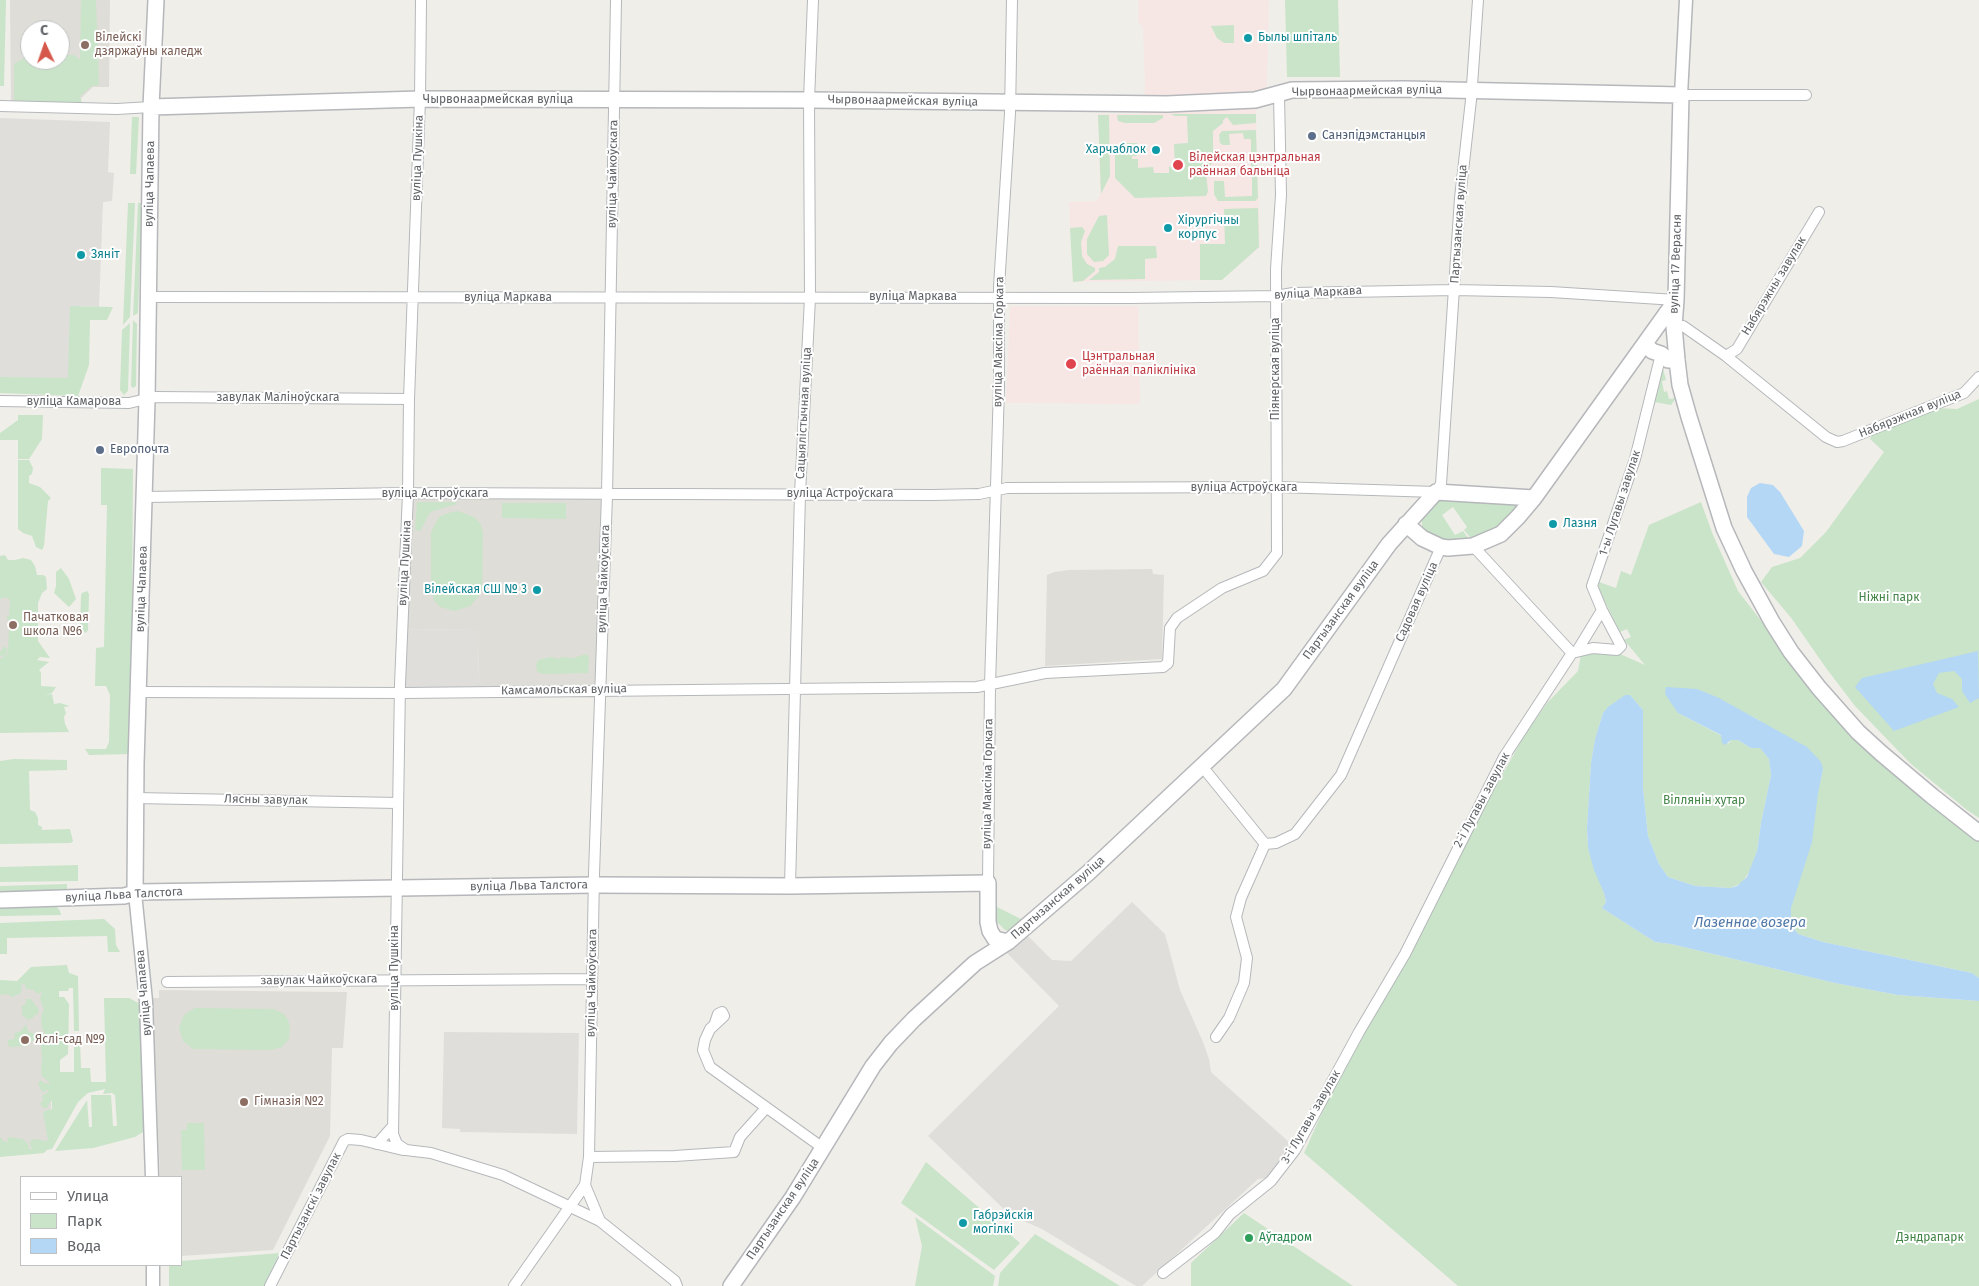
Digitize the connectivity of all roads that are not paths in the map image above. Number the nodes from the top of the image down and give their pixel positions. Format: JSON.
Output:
{"nodes":[{"id":1,"x":156,"y":0,"type":"edge"},
{"id":2,"x":421,"y":0,"type":"edge"},
{"id":3,"x":616,"y":0,"type":"edge"},
{"id":4,"x":814,"y":0,"type":"edge"},
{"id":5,"x":1012,"y":0,"type":"edge"},
{"id":6,"x":1478,"y":0,"type":"edge"},
{"id":7,"x":1686,"y":0,"type":"edge"},
{"id":8,"x":1472,"y":90,"type":"junction"},
{"id":9,"x":1279,"y":94,"type":"junction"},
{"id":10,"x":1806,"y":94,"type":"dead end"},
{"id":11,"x":1680,"y":95,"type":"junction"},
{"id":12,"x":420,"y":100,"type":"junction"},
{"id":13,"x":614,"y":100,"type":"junction"},
{"id":14,"x":810,"y":100,"type":"junction"},
{"id":15,"x":1010,"y":102,"type":"junction"},
{"id":16,"x":0,"y":106,"type":"edge"},
{"id":17,"x":151,"y":107,"type":"junction"},
{"id":18,"x":1819,"y":212,"type":"dead end"},
{"id":19,"x":1454,"y":290,"type":"junction"},
{"id":20,"x":1276,"y":296,"type":"junction"},
{"id":21,"x":149,"y":297,"type":"junction"},
{"id":22,"x":999,"y":297,"type":"junction"},
{"id":23,"x":413,"y":298,"type":"junction"},
{"id":24,"x":610,"y":298,"type":"junction"},
{"id":25,"x":810,"y":298,"type":"junction"},
{"id":26,"x":1676,"y":300,"type":"junction"},
{"id":27,"x":1674,"y":326,"type":"junction"},
{"id":28,"x":1645,"y":344,"type":"junction"},
{"id":29,"x":1661,"y":354,"type":"junction"},
{"id":30,"x":1726,"y":356,"type":"junction"},
{"id":31,"x":1677,"y":360,"type":"junction"},
{"id":32,"x":1979,"y":377,"type":"edge"},
{"id":33,"x":409,"y":399,"type":"junction"},
{"id":34,"x":147,"y":400,"type":"junction"},
{"id":35,"x":0,"y":401,"type":"edge"},
{"id":36,"x":1837,"y":442,"type":"joint"},
{"id":37,"x":1277,"y":487,"type":"junction"},
{"id":38,"x":996,"y":491,"type":"junction"},
{"id":39,"x":1436,"y":492,"type":"junction"},
{"id":40,"x":408,"y":493,"type":"junction"},
{"id":41,"x":607,"y":494,"type":"junction"},
{"id":42,"x":800,"y":494,"type":"junction"},
{"id":43,"x":145,"y":497,"type":"junction"},
{"id":44,"x":1534,"y":498,"type":"junction"},
{"id":45,"x":1406,"y":524,"type":"junction"},
{"id":46,"x":1473,"y":546,"type":"junction"},
{"id":47,"x":1441,"y":547,"type":"junction"},
{"id":48,"x":1602,"y":610,"type":"junction"},
{"id":49,"x":1574,"y":652,"type":"junction"},
{"id":50,"x":990,"y":685,"type":"junction"},
{"id":51,"x":796,"y":689,"type":"junction"},
{"id":52,"x":600,"y":690,"type":"junction"},
{"id":53,"x":139,"y":692,"type":"junction"},
{"id":54,"x":400,"y":692,"type":"junction"},
{"id":55,"x":1201,"y":765,"type":"junction"},
{"id":56,"x":135,"y":798,"type":"junction"},
{"id":57,"x":398,"y":803,"type":"junction"},
{"id":58,"x":1979,"y":833,"type":"edge"},
{"id":59,"x":1265,"y":844,"type":"junction"},
{"id":60,"x":988,"y":884,"type":"junction"},
{"id":61,"x":594,"y":885,"type":"junction"},
{"id":62,"x":790,"y":886,"type":"junction"},
{"id":63,"x":396,"y":889,"type":"junction"},
{"id":64,"x":135,"y":893,"type":"junction"},
{"id":65,"x":0,"y":900,"type":"edge"},
{"id":66,"x":988,"y":922,"type":"junction"},
{"id":67,"x":1008,"y":942,"type":"junction"},
{"id":68,"x":1405,"y":954,"type":"joint"},
{"id":69,"x":975,"y":963,"type":"junction"},
{"id":70,"x":396,"y":979,"type":"junction"},
{"id":71,"x":591,"y":979,"type":"junction"},
{"id":72,"x":167,"y":982,"type":"dead end"},
{"id":73,"x":715,"y":1023,"type":"dead end"},
{"id":74,"x":1216,"y":1037,"type":"dead end"},
{"id":75,"x":766,"y":1108,"type":"junction"},
{"id":76,"x":393,"y":1126,"type":"junction"},
{"id":77,"x":377,"y":1144,"type":"junction"},
{"id":78,"x":823,"y":1148,"type":"junction"},
{"id":79,"x":406,"y":1150,"type":"junction"},
{"id":80,"x":589,"y":1157,"type":"junction"},
{"id":81,"x":152,"y":1176,"type":"edge"},
{"id":82,"x":586,"y":1185,"type":"junction"},
{"id":83,"x":571,"y":1206,"type":"junction"},
{"id":84,"x":600,"y":1221,"type":"junction"},
{"id":85,"x":152,"y":1266,"type":"edge"},
{"id":86,"x":1163,"y":1273,"type":"dead end"},
{"id":87,"x":153,"y":1286,"type":"edge"},
{"id":88,"x":270,"y":1286,"type":"edge"},
{"id":89,"x":514,"y":1286,"type":"edge"},
{"id":90,"x":677,"y":1286,"type":"edge"},
{"id":91,"x":731,"y":1286,"type":"edge"}],
"edges":[{"from":1,"to":17,"type":"main road","name":"вуліца Чапаева"},
{"from":2,"to":12,"type":"street","name":"вуліца Пушкіна"},
{"from":3,"to":13,"type":"street","name":"вуліца Чайкоўскага"},
{"from":4,"to":14,"type":"street","name":"Сацыялістычная вуліца"},
{"from":5,"to":15,"type":"street","name":"вуліца Максіма Горкага"},
{"from":6,"to":8,"type":"street","name":"Партызанская вуліца"},
{"from":7,"to":11,"type":"street","name":"вуліца 17 Верасня"},
{"from":8,"to":9,"type":"main road","name":"Чырвонаармейская вуліца"},
{"from":8,"to":11,"type":"main road","name":"Чырвонаармейская вуліца"},
{"from":8,"to":19,"type":"street","name":"Партызанская вуліца"},
{"from":9,"to":15,"type":"main road","name":"Чырвонаармейская вуліца"},
{"from":9,"to":20,"type":"street","name":"Піянерская вуліца"},
{"from":10,"to":11,"type":"street","name":"Чырвонаармейская вуліца"},
{"from":11,"to":26,"type":"main road","name":"вуліца 17 Верасня"},
{"from":12,"to":13,"type":"main road","name":"Чырвонаармейская вуліца"},
{"from":12,"to":17,"type":"main road","name":"Чырвонаармейская вуліца"},
{"from":12,"to":23,"type":"street","name":"вуліца Пушкіна"},
{"from":13,"to":14,"type":"main road","name":"Чырвонаармейская вуліца"},
{"from":13,"to":24,"type":"street","name":"вуліца Чайкоўскага"},
{"from":14,"to":15,"type":"main road","name":"Чырвонаармейская вуліца"},
{"from":14,"to":25,"type":"street","name":"Сацыялістычная вуліца"},
{"from":15,"to":22,"type":"street","name":"вуліца Максіма Горкага"},
{"from":16,"to":17,"type":"street","name":"Чырвонаармейская вуліца"},
{"from":17,"to":21,"type":"main road","name":"вуліца Чапаева"},
{"from":18,"to":30,"type":"street","name":"Набярэжны завулак"},
{"from":19,"to":20,"type":"street","name":"вуліца Маркава"},
{"from":19,"to":26,"type":"street","name":"вуліца Маркава"},
{"from":19,"to":39,"type":"street","name":"Партызанская вуліца"},
{"from":20,"to":22,"type":"street","name":"вуліца Маркава"},
{"from":20,"to":37,"type":"street","name":"Піянерская вуліца"},
{"from":21,"to":23,"type":"street","name":"вуліца Маркава"},
{"from":21,"to":34,"type":"main road","name":"вуліца Чапаева"},
{"from":22,"to":25,"type":"street","name":"вуліца Маркава"},
{"from":22,"to":38,"type":"street","name":"вуліца Максіма Горкага"},
{"from":23,"to":24,"type":"street","name":"вуліца Маркава"},
{"from":23,"to":33,"type":"street","name":"вуліца Пушкіна"},
{"from":24,"to":25,"type":"street","name":"вуліца Маркава"},
{"from":24,"to":41,"type":"street","name":"вуліца Чайкоўскага"},
{"from":25,"to":42,"type":"street","name":"Сацыялістычная вуліца"},
{"from":26,"to":27,"type":"main road","name":"вуліца 17 Верасня"},
{"from":26,"to":28,"type":"main road","name":"Садовая вуліца"},
{"from":27,"to":30,"type":"street","name":"вуліца 17 Верасня"},
{"from":27,"to":31,"type":"main road"},
{"from":28,"to":29,"type":"main road"},
{"from":28,"to":44,"type":"main road","name":"Садовая вуліца"},
{"from":29,"to":31,"type":"main road"},
{"from":29,"to":48,"type":"street","name":"1-ы Лугавы завулак"},
{"from":30,"to":36,"type":"street","name":"вуліца 17 Верасня"},
{"from":31,"to":58,"type":"main road"},
{"from":32,"to":36,"type":"street","name":"Набярэжная вуліца"},
{"from":33,"to":34,"type":"street","name":"завулак Маліноўскага"},
{"from":33,"to":40,"type":"street","name":"вуліца Пушкіна"},
{"from":34,"to":35,"type":"street","name":"вуліца Камарова"},
{"from":34,"to":43,"type":"main road","name":"вуліца Чапаева"},
{"from":37,"to":38,"type":"street","name":"вуліца Астроўскага"},
{"from":37,"to":39,"type":"street","name":"вуліца Астроўскага"},
{"from":37,"to":50,"type":"street","name":"Піянерская вуліца"},
{"from":38,"to":42,"type":"street","name":"вуліца Астроўскага"},
{"from":38,"to":50,"type":"street","name":"вуліца Максіма Горкага"},
{"from":39,"to":44,"type":"main road","name":"вуліца Астроўскага"},
{"from":39,"to":45,"type":"main road","name":"Партызанская вуліца"},
{"from":40,"to":41,"type":"street","name":"вуліца Астроўскага"},
{"from":40,"to":43,"type":"street","name":"вуліца Астроўскага"},
{"from":40,"to":54,"type":"street","name":"вуліца Пушкіна"},
{"from":41,"to":42,"type":"street","name":"вуліца Астроўскага"},
{"from":41,"to":52,"type":"street","name":"вуліца Чайкоўскага"},
{"from":42,"to":51,"type":"street","name":"Сацыялістычная вуліца"},
{"from":43,"to":53,"type":"main road","name":"вуліца Чапаева"},
{"from":44,"to":46,"type":"main road","name":"Садовая вуліца"},
{"from":45,"to":47,"type":"main road"},
{"from":45,"to":55,"type":"main road","name":"Партызанская вуліца"},
{"from":46,"to":47,"type":"main road","name":"Садовая вуліца"},
{"from":46,"to":49,"type":"street"},
{"from":47,"to":59,"type":"street","name":"Садовая вуліца"},
{"from":48,"to":49,"type":"street","name":"2-і Лугавы завулак"},
{"from":48,"to":49,"type":"street","name":"1-ы Лугавы завулак"},
{"from":49,"to":68,"type":"street","name":"2-і Лугавы завулак"},
{"from":50,"to":51,"type":"street","name":"Камсамольская вуліца"},
{"from":50,"to":60,"type":"street","name":"вуліца Максіма Горкага"},
{"from":51,"to":52,"type":"street","name":"Камсамольская вуліца"},
{"from":51,"to":62,"type":"street","name":"Сацыялістычная вуліца"},
{"from":52,"to":54,"type":"street","name":"Камсамольская вуліца"},
{"from":52,"to":61,"type":"street","name":"вуліца Чайкоўскага"},
{"from":53,"to":54,"type":"street","name":"Камсамольская вуліца"},
{"from":53,"to":56,"type":"main road","name":"вуліца Чапаева"},
{"from":54,"to":57,"type":"street","name":"вуліца Пушкіна"},
{"from":55,"to":59,"type":"street"},
{"from":55,"to":67,"type":"main road","name":"Партызанская вуліца"},
{"from":56,"to":57,"type":"street","name":"Лясны завулак"},
{"from":56,"to":64,"type":"main road","name":"вуліца Чапаева"},
{"from":57,"to":63,"type":"street","name":"вуліца Пушкіна"},
{"from":59,"to":74,"type":"street"},
{"from":60,"to":62,"type":"main road","name":"вуліца Льва Талстога"},
{"from":60,"to":66,"type":"main road"},
{"from":61,"to":62,"type":"main road","name":"вуліца Льва Талстога"},
{"from":61,"to":63,"type":"main road","name":"вуліца Льва Талстога"},
{"from":61,"to":71,"type":"street","name":"вуліца Чайкоўскага"},
{"from":63,"to":64,"type":"main road","name":"вуліца Льва Талстога"},
{"from":63,"to":70,"type":"street","name":"вуліца Пушкіна"},
{"from":64,"to":65,"type":"main road","name":"вуліца Льва Талстога"},
{"from":64,"to":81,"type":"street","name":"вуліца Чапаева"},
{"from":66,"to":67,"type":"main road"},
{"from":66,"to":69,"type":"main road"},
{"from":67,"to":69,"type":"main road","name":"Партызанская вуліца"},
{"from":68,"to":86,"type":"street","name":"3-і Лугавы завулак"},
{"from":69,"to":78,"type":"main road","name":"Партызанская вуліца"},
{"from":70,"to":71,"type":"street","name":"завулак Чайкоўскага"},
{"from":70,"to":72,"type":"street","name":"завулак Чайкоўскага"},
{"from":70,"to":76,"type":"street","name":"вуліца Пушкіна"},
{"from":71,"to":80,"type":"street","name":"вуліца Чайкоўскага"},
{"from":73,"to":75,"type":"street"},
{"from":75,"to":78,"type":"street"},
{"from":75,"to":80,"type":"street"},
{"from":76,"to":77,"type":"street"},
{"from":76,"to":79,"type":"street"},
{"from":77,"to":79,"type":"street"},
{"from":77,"to":88,"type":"street","name":"Партызанскі завулак"},
{"from":78,"to":91,"type":"main road","name":"Партызанская вуліца"},
{"from":79,"to":83,"type":"street"},
{"from":80,"to":82,"type":"street","name":"вуліца Чайкоўскага"},
{"from":82,"to":83,"type":"street","name":"вуліца Чайкоўскага"},
{"from":82,"to":84,"type":"street"},
{"from":83,"to":84,"type":"street"},
{"from":83,"to":89,"type":"street"},
{"from":84,"to":90,"type":"street"},
{"from":85,"to":87,"type":"street"}]}
